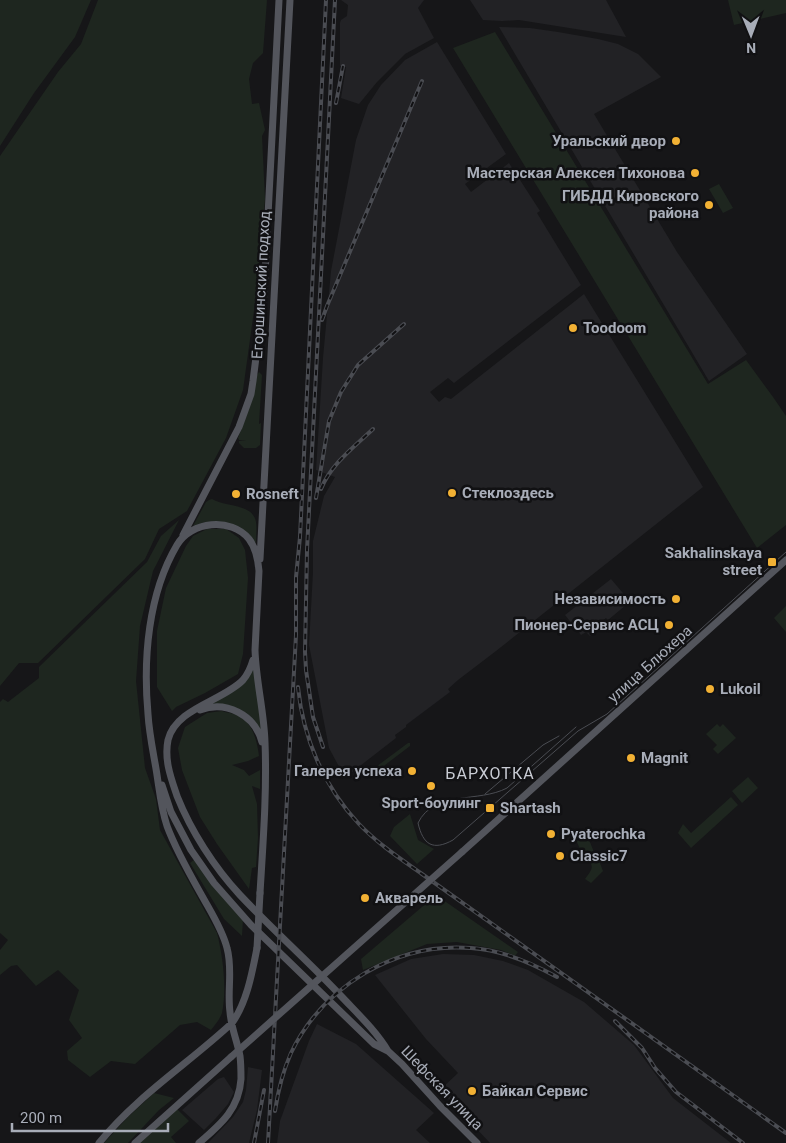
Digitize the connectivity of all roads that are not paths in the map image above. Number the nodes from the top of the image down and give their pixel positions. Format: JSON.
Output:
{"nodes":[{"id":1,"x":279,"y":0,"type":"edge"},
{"id":2,"x":290,"y":0,"type":"edge"},
{"id":3,"x":178,"y":544,"type":"junction"},
{"id":4,"x":786,"y":560,"type":"edge"},
{"id":5,"x":259,"y":571,"type":"junction"},
{"id":6,"x":254,"y":650,"type":"junction"},
{"id":7,"x":186,"y":717,"type":"junction"},
{"id":8,"x":265,"y":758,"type":"junction"},
{"id":9,"x":155,"y":762,"type":"junction"},
{"id":10,"x":232,"y":1023,"type":"junction"},
{"id":11,"x":388,"y":1051,"type":"junction"},
{"id":12,"x":100,"y":1142,"type":"edge"},
{"id":13,"x":135,"y":1143,"type":"edge"},
{"id":14,"x":199,"y":1143,"type":"edge"},
{"id":15,"x":477,"y":1143,"type":"edge"}],
"edges":[{"from":1,"to":3,"type":"main road","name":"Егоршинский подход"},
{"from":2,"to":5,"type":"main road","name":"Егоршинский подход"},
{"from":3,"to":5,"type":"main road"},
{"from":3,"to":9,"type":"main road","name":"Егоршинский подход"},
{"from":4,"to":13,"type":"main road","name":"улица Блюхера","bridge":true},
{"from":5,"to":6,"type":"main road","name":"Егоршинский подход"},
{"from":6,"to":7,"type":"main road"},
{"from":6,"to":8,"type":"main road"},
{"from":7,"to":8,"type":"main road"},
{"from":7,"to":11,"type":"main road"},
{"from":8,"to":10,"type":"main road","bridge":true},
{"from":9,"to":10,"type":"main road"},
{"from":9,"to":11,"type":"main road"},
{"from":10,"to":12,"type":"main road"},
{"from":10,"to":14,"type":"main road"},
{"from":11,"to":15,"type":"main road","name":"Шефская улица"}]}
